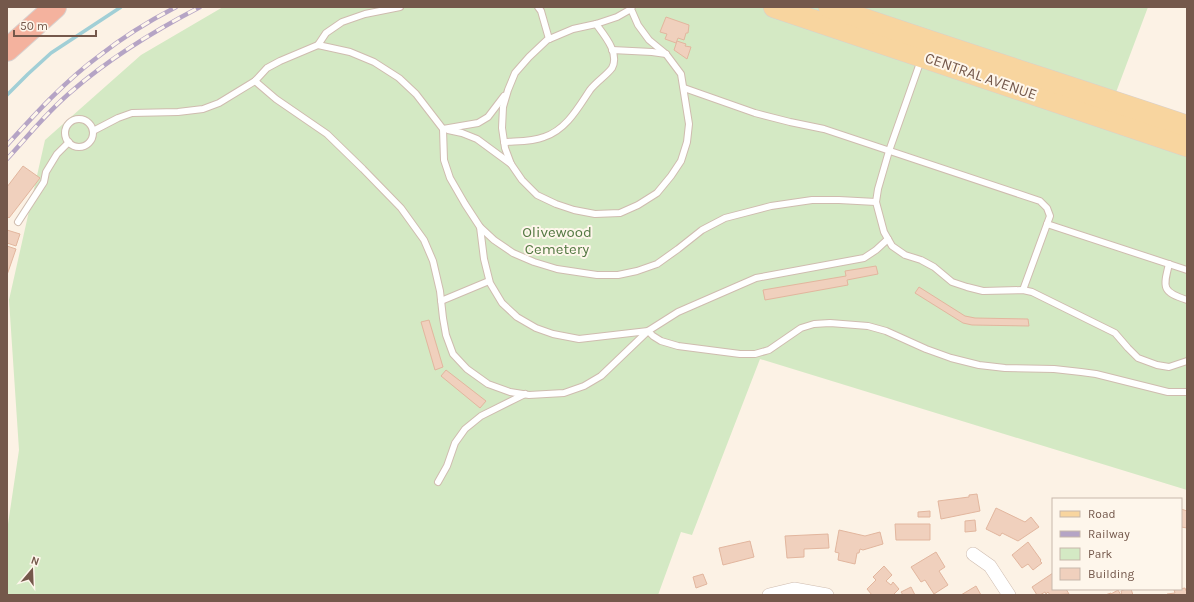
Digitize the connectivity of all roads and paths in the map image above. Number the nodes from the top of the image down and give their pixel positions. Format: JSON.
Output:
{"nodes":[{"id":1,"x":54,"y":7,"type":"edge"},
{"id":2,"x":400,"y":7,"type":"edge"},
{"id":3,"x":538,"y":7,"type":"edge"},
{"id":4,"x":774,"y":7,"type":"edge"},
{"id":5,"x":829,"y":7,"type":"edge"},
{"id":6,"x":632,"y":8,"type":"edge"},
{"id":7,"x":596,"y":24,"type":"junction"},
{"id":8,"x":549,"y":40,"type":"junction"},
{"id":9,"x":318,"y":45,"type":"junction"},
{"id":10,"x":925,"y":49,"type":"junction"},
{"id":11,"x":7,"y":50,"type":"edge"},
{"id":12,"x":612,"y":50,"type":"junction"},
{"id":13,"x":666,"y":54,"type":"junction"},
{"id":14,"x":255,"y":81,"type":"junction"},
{"id":15,"x":684,"y":88,"type":"junction"},
{"id":16,"x":508,"y":90,"type":"junction"},
{"id":17,"x":1187,"y":126,"type":"edge"},
{"id":18,"x":443,"y":129,"type":"junction"},
{"id":19,"x":93,"y":131,"type":"junction"},
{"id":20,"x":69,"y":142,"type":"junction"},
{"id":21,"x":504,"y":142,"type":"junction"},
{"id":22,"x":1187,"y":146,"type":"edge"},
{"id":23,"x":889,"y":151,"type":"junction"},
{"id":24,"x":511,"y":164,"type":"junction"},
{"id":25,"x":876,"y":202,"type":"junction"},
{"id":26,"x":18,"y":222,"type":"dead end"},
{"id":27,"x":1047,"y":224,"type":"junction"},
{"id":28,"x":480,"y":227,"type":"junction"},
{"id":29,"x":888,"y":238,"type":"junction"},
{"id":30,"x":1169,"y":264,"type":"junction"},
{"id":31,"x":1187,"y":270,"type":"edge"},
{"id":32,"x":489,"y":280,"type":"junction"},
{"id":33,"x":1024,"y":290,"type":"junction"},
{"id":34,"x":1187,"y":300,"type":"edge"},
{"id":35,"x":441,"y":301,"type":"junction"},
{"id":36,"x":648,"y":331,"type":"junction"},
{"id":37,"x":1187,"y":360,"type":"edge"},
{"id":38,"x":1187,"y":392,"type":"edge"},
{"id":39,"x":525,"y":394,"type":"junction"},
{"id":40,"x":438,"y":482,"type":"dead end"},
{"id":41,"x":973,"y":554,"type":"dead end"},
{"id":42,"x":769,"y":595,"type":"edge"},
{"id":43,"x":827,"y":595,"type":"edge"},
{"id":44,"x":1009,"y":595,"type":"edge"}],
"edges":[{"from":1,"to":11,"type":"highway"},
{"from":2,"to":9,"type":"lane"},
{"from":3,"to":8,"type":"lane"},
{"from":4,"to":10,"type":"main road","name":"CENTRAL AVENUE"},
{"from":5,"to":10,"type":"main road","name":"CENTRAL AVENUE"},
{"from":6,"to":7,"type":"lane"},
{"from":6,"to":13,"type":"lane"},
{"from":7,"to":8,"type":"lane"},
{"from":7,"to":12,"type":"lane"},
{"from":8,"to":16,"type":"lane"},
{"from":9,"to":14,"type":"lane"},
{"from":9,"to":18,"type":"lane"},
{"from":10,"to":17,"type":"main road","name":"CENTRAL AVENUE"},
{"from":10,"to":22,"type":"main road","name":"CENTRAL AVENUE"},
{"from":10,"to":23,"type":"lane"},
{"from":12,"to":13,"type":"lane"},
{"from":12,"to":21,"type":"lane"},
{"from":13,"to":15,"type":"lane"},
{"from":14,"to":19,"type":"lane"},
{"from":14,"to":35,"type":"lane"},
{"from":15,"to":23,"type":"lane"},
{"from":15,"to":24,"type":"lane"},
{"from":16,"to":18,"type":"lane"},
{"from":16,"to":21,"type":"lane"},
{"from":18,"to":24,"type":"lane"},
{"from":18,"to":28,"type":"lane"},
{"from":19,"to":20,"type":"lane"},
{"from":19,"to":20,"type":"lane"},
{"from":20,"to":26,"type":"lane"},
{"from":21,"to":24,"type":"lane"},
{"from":23,"to":25,"type":"lane"},
{"from":23,"to":27,"type":"lane"},
{"from":25,"to":28,"type":"lane"},
{"from":25,"to":29,"type":"lane"},
{"from":27,"to":30,"type":"lane"},
{"from":27,"to":33,"type":"lane"},
{"from":28,"to":32,"type":"lane"},
{"from":29,"to":33,"type":"lane"},
{"from":29,"to":36,"type":"lane"},
{"from":30,"to":31,"type":"lane"},
{"from":30,"to":34,"type":"lane"},
{"from":32,"to":35,"type":"lane"},
{"from":32,"to":36,"type":"lane"},
{"from":33,"to":37,"type":"lane"},
{"from":35,"to":39,"type":"lane"},
{"from":36,"to":38,"type":"lane"},
{"from":36,"to":39,"type":"lane"},
{"from":39,"to":40,"type":"lane"},
{"from":41,"to":44,"type":"street"},
{"from":42,"to":43,"type":"street"}]}
